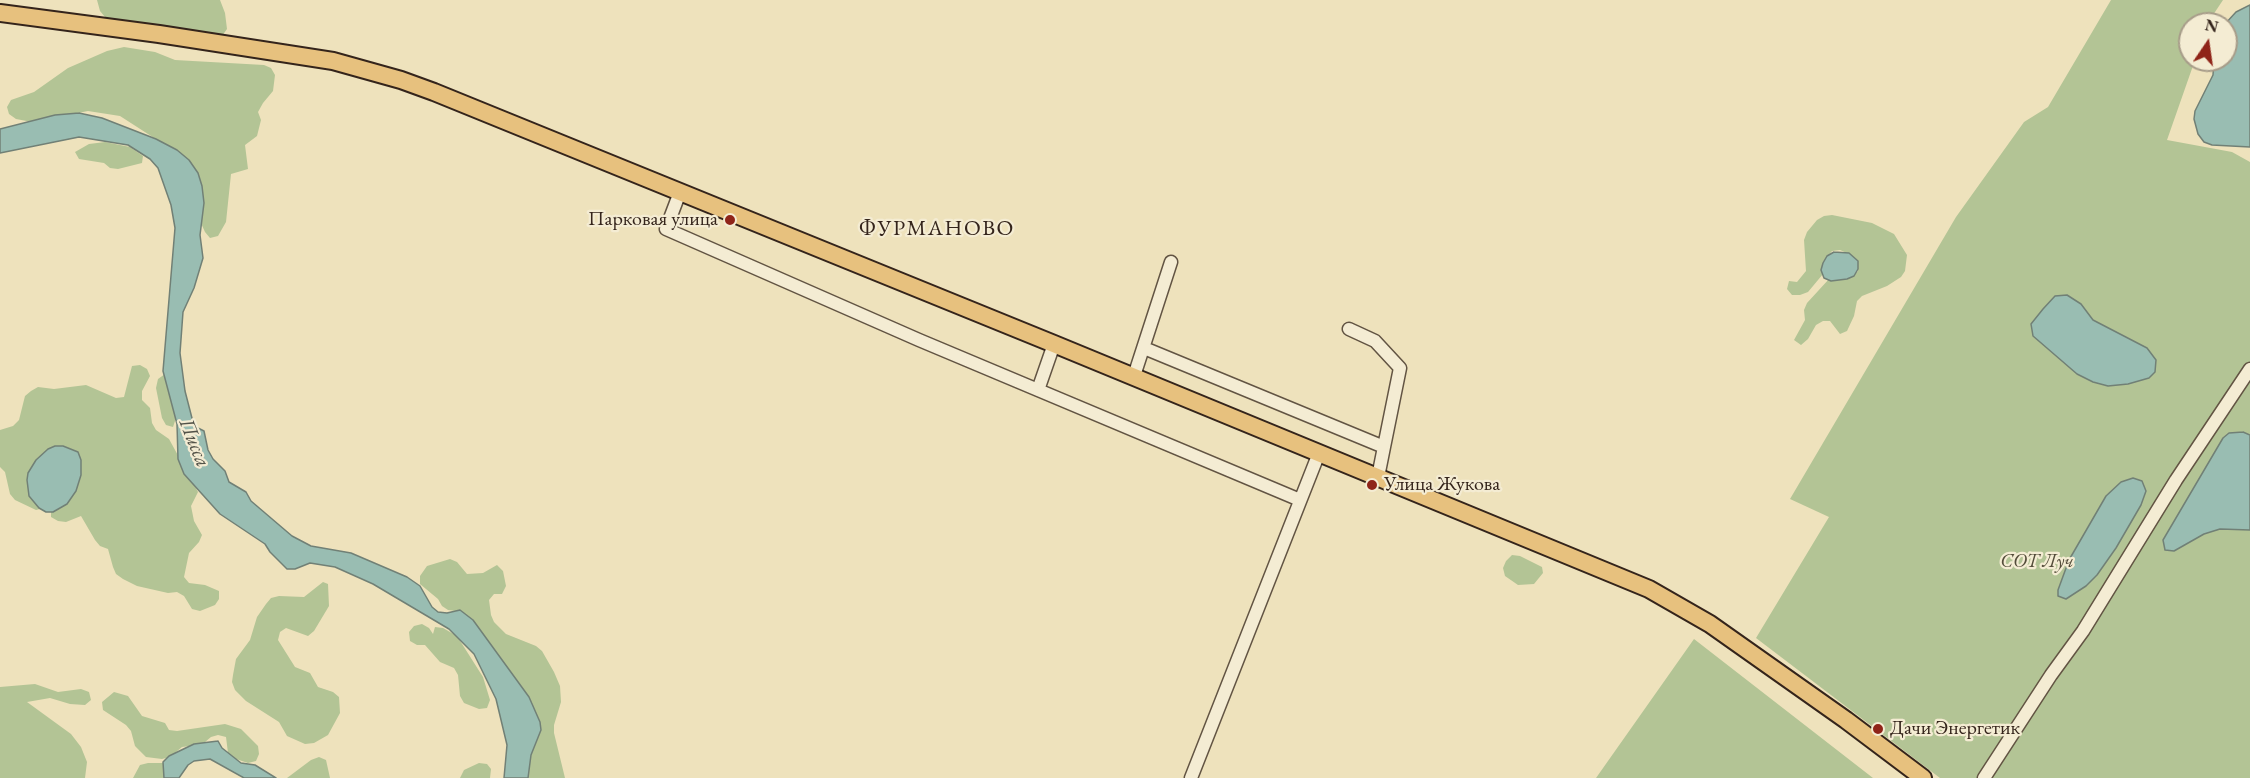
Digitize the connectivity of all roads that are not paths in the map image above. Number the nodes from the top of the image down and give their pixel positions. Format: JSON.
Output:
{"nodes":[{"id":1,"x":0,"y":13,"type":"edge"},
{"id":2,"x":680,"y":192,"type":"junction"},
{"id":3,"x":1171,"y":262,"type":"dead end"},
{"id":4,"x":1348,"y":329,"type":"dead end"},
{"id":5,"x":1054,"y":344,"type":"junction"},
{"id":6,"x":1144,"y":348,"type":"junction"},
{"id":7,"x":2250,"y":369,"type":"edge"},
{"id":8,"x":1134,"y":376,"type":"junction"},
{"id":9,"x":1038,"y":390,"type":"junction"},
{"id":10,"x":1384,"y":447,"type":"junction"},
{"id":11,"x":1319,"y":453,"type":"junction"},
{"id":12,"x":1378,"y":477,"type":"junction"},
{"id":13,"x":1299,"y":500,"type":"junction"},
{"id":14,"x":1191,"y":778,"type":"edge"},
{"id":15,"x":1923,"y":778,"type":"edge"},
{"id":16,"x":1984,"y":778,"type":"edge"}],
"edges":[{"from":1,"to":2,"type":"main road"},
{"from":2,"to":5,"type":"main road"},
{"from":2,"to":9,"type":"street"},
{"from":3,"to":6,"type":"street"},
{"from":4,"to":10,"type":"street"},
{"from":5,"to":8,"type":"main road"},
{"from":5,"to":9,"type":"street"},
{"from":6,"to":8,"type":"street"},
{"from":6,"to":10,"type":"street"},
{"from":7,"to":16,"type":"street"},
{"from":8,"to":11,"type":"main road"},
{"from":9,"to":13,"type":"street"},
{"from":10,"to":12,"type":"street"},
{"from":11,"to":12,"type":"main road"},
{"from":11,"to":13,"type":"street"},
{"from":12,"to":15,"type":"main road"},
{"from":13,"to":14,"type":"street"}]}
